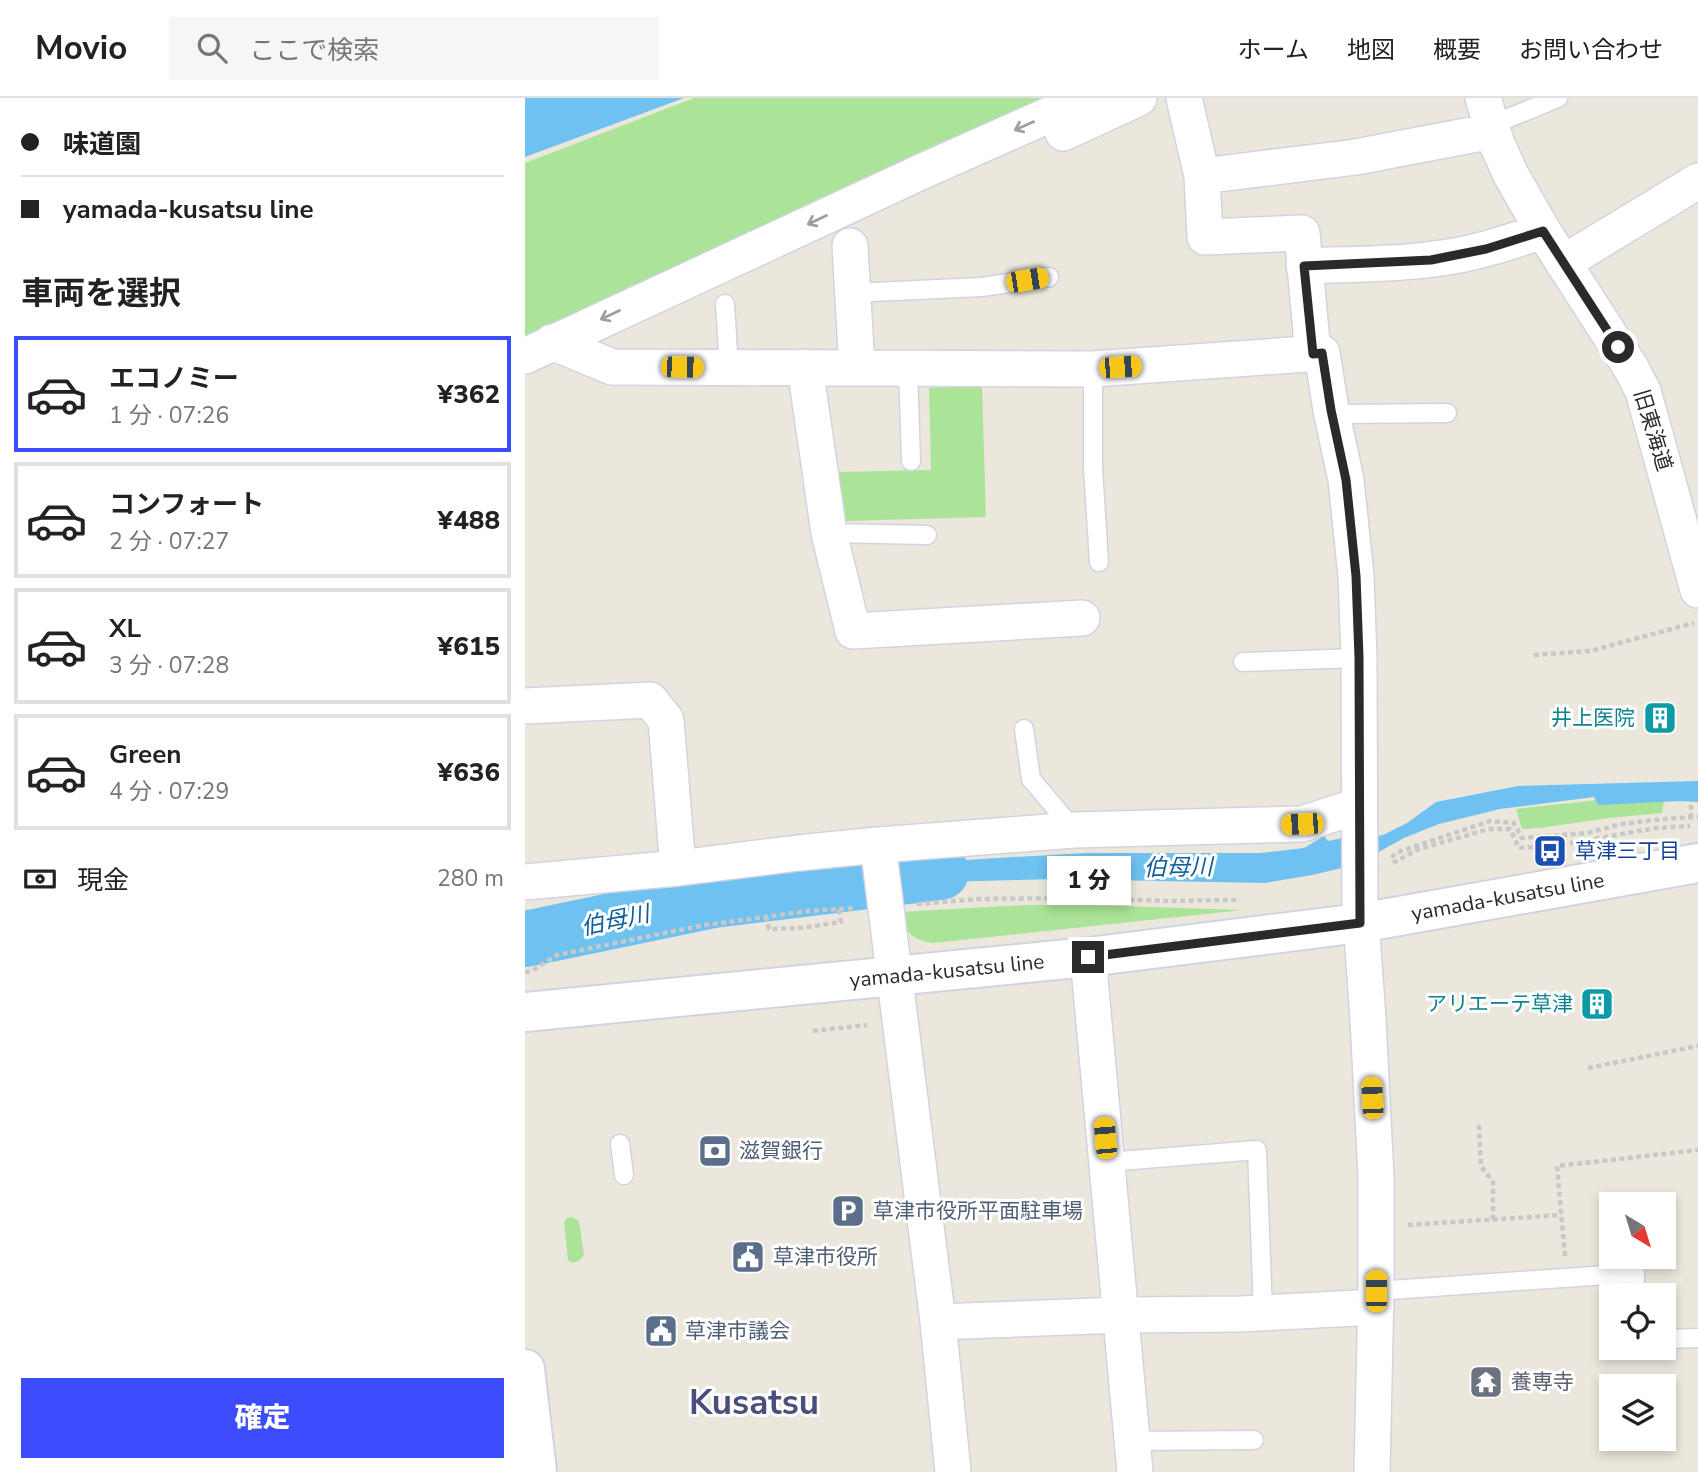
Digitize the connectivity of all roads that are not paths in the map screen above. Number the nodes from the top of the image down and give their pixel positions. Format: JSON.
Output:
{"nodes":[{"id":1,"x":1087,"y":98,"type":"edge"},
{"id":2,"x":1139,"y":98,"type":"edge"},
{"id":3,"x":1184,"y":98,"type":"edge"},
{"id":4,"x":1558,"y":98,"type":"edge"},
{"id":5,"x":1488,"y":118,"type":"edge"},
{"id":6,"x":981,"y":145,"type":"junction"},
{"id":7,"x":1202,"y":176,"type":"junction"},
{"id":8,"x":1698,"y":181,"type":"edge"},
{"id":9,"x":1543,"y":231,"type":"junction"},
{"id":10,"x":850,"y":246,"type":"dead end"},
{"id":11,"x":1563,"y":263,"type":"junction"},
{"id":12,"x":1304,"y":266,"type":"junction"},
{"id":13,"x":1049,"y":277,"type":"dead end"},
{"id":14,"x":852,"y":293,"type":"junction"},
{"id":15,"x":725,"y":304,"type":"dead end"},
{"id":16,"x":538,"y":349,"type":"edge"},
{"id":17,"x":1313,"y":354,"type":"junction"},
{"id":18,"x":805,"y":367,"type":"junction"},
{"id":19,"x":729,"y":368,"type":"junction"},
{"id":20,"x":857,"y":368,"type":"junction"},
{"id":21,"x":908,"y":368,"type":"junction"},
{"id":22,"x":1093,"y":369,"type":"junction"},
{"id":23,"x":1331,"y":410,"type":"junction"},
{"id":24,"x":1447,"y":413,"type":"dead end"},
{"id":25,"x":911,"y":461,"type":"dead end"},
{"id":26,"x":829,"y":533,"type":"junction"},
{"id":27,"x":927,"y":535,"type":"dead end"},
{"id":28,"x":1099,"y":562,"type":"dead end"},
{"id":29,"x":1698,"y":590,"type":"edge"},
{"id":30,"x":1082,"y":618,"type":"dead end"},
{"id":31,"x":1359,"y":657,"type":"junction"},
{"id":32,"x":1243,"y":662,"type":"dead end"},
{"id":33,"x":525,"y":706,"type":"edge"},
{"id":34,"x":1024,"y":729,"type":"dead end"},
{"id":35,"x":1359,"y":813,"type":"junction"},
{"id":36,"x":1074,"y":830,"type":"junction"},
{"id":37,"x":1698,"y":863,"type":"edge"},
{"id":38,"x":678,"y":868,"type":"junction"},
{"id":39,"x":881,"y":868,"type":"junction"},
{"id":40,"x":580,"y":877,"type":"junction"},
{"id":41,"x":525,"y":882,"type":"edge"},
{"id":42,"x":1360,"y":893,"type":"junction"},
{"id":43,"x":525,"y":905,"type":"edge"},
{"id":44,"x":1088,"y":957,"type":"junction"},
{"id":45,"x":894,"y":976,"type":"junction"},
{"id":46,"x":525,"y":1012,"type":"edge"},
{"id":47,"x":620,"y":1144,"type":"dead end"},
{"id":48,"x":1107,"y":1161,"type":"junction"},
{"id":49,"x":624,"y":1175,"type":"dead end"},
{"id":50,"x":1635,"y":1283,"type":"edge"},
{"id":51,"x":1376,"y":1299,"type":"junction"},
{"id":52,"x":1263,"y":1312,"type":"junction"},
{"id":53,"x":1121,"y":1315,"type":"junction"},
{"id":54,"x":937,"y":1322,"type":"junction"},
{"id":55,"x":1698,"y":1338,"type":"edge"},
{"id":56,"x":1676,"y":1339,"type":"edge"},
{"id":57,"x":525,"y":1369,"type":"edge"},
{"id":58,"x":1254,"y":1440,"type":"dead end"},
{"id":59,"x":1134,"y":1456,"type":"edge"},
{"id":60,"x":537,"y":1472,"type":"edge"},
{"id":61,"x":953,"y":1472,"type":"edge"},
{"id":62,"x":1372,"y":1472,"type":"edge"}],
"edges":[{"from":1,"to":6,"type":"street","one_way":true},
{"from":2,"to":6,"type":"street"},
{"from":3,"to":7,"type":"street"},
{"from":4,"to":5,"type":"lane"},
{"from":5,"to":7,"type":"street"},
{"from":5,"to":9,"type":"street","name":"旧東海道"},
{"from":6,"to":16,"type":"street","one_way":true},
{"from":7,"to":12,"type":"street"},
{"from":8,"to":11,"type":"street"},
{"from":9,"to":11,"type":"street","name":"旧東海道"},
{"from":9,"to":12,"type":"street"},
{"from":10,"to":14,"type":"street"},
{"from":11,"to":29,"type":"street","name":"旧東海道"},
{"from":12,"to":17,"type":"street"},
{"from":13,"to":14,"type":"lane"},
{"from":14,"to":20,"type":"street"},
{"from":15,"to":19,"type":"lane"},
{"from":16,"to":19,"type":"street"},
{"from":17,"to":22,"type":"street"},
{"from":17,"to":23,"type":"street"},
{"from":18,"to":19,"type":"street"},
{"from":18,"to":20,"type":"street"},
{"from":18,"to":26,"type":"street"},
{"from":20,"to":21,"type":"street"},
{"from":21,"to":22,"type":"street"},
{"from":21,"to":25,"type":"lane"},
{"from":22,"to":28,"type":"lane"},
{"from":23,"to":24,"type":"lane"},
{"from":23,"to":31,"type":"street"},
{"from":26,"to":27,"type":"lane"},
{"from":26,"to":30,"type":"street"},
{"from":31,"to":32,"type":"lane"},
{"from":31,"to":35,"type":"street"},
{"from":33,"to":38,"type":"street"},
{"from":34,"to":36,"type":"lane"},
{"from":35,"to":36,"type":"street"},
{"from":35,"to":42,"type":"street"},
{"from":36,"to":39,"type":"street"},
{"from":37,"to":42,"type":"main road","name":"yamada-kusatsu line"},
{"from":38,"to":39,"type":"street"},
{"from":38,"to":40,"type":"street"},
{"from":39,"to":45,"type":"street"},
{"from":40,"to":41,"type":"street"},
{"from":40,"to":43,"type":"street"},
{"from":42,"to":44,"type":"main road","name":"yamada-kusatsu line"},
{"from":42,"to":51,"type":"street"},
{"from":44,"to":45,"type":"main road","name":"yamada-kusatsu line"},
{"from":44,"to":48,"type":"street"},
{"from":45,"to":46,"type":"main road","name":"yamada-kusatsu line"},
{"from":45,"to":54,"type":"street"},
{"from":47,"to":49,"type":"lane"},
{"from":48,"to":52,"type":"lane"},
{"from":48,"to":53,"type":"street"},
{"from":50,"to":51,"type":"lane"},
{"from":51,"to":52,"type":"street"},
{"from":51,"to":62,"type":"street"},
{"from":52,"to":53,"type":"street"},
{"from":53,"to":54,"type":"street"},
{"from":53,"to":59,"type":"street"},
{"from":54,"to":61,"type":"street"},
{"from":55,"to":56,"type":"lane"},
{"from":57,"to":60,"type":"main road"},
{"from":58,"to":59,"type":"lane"}]}
